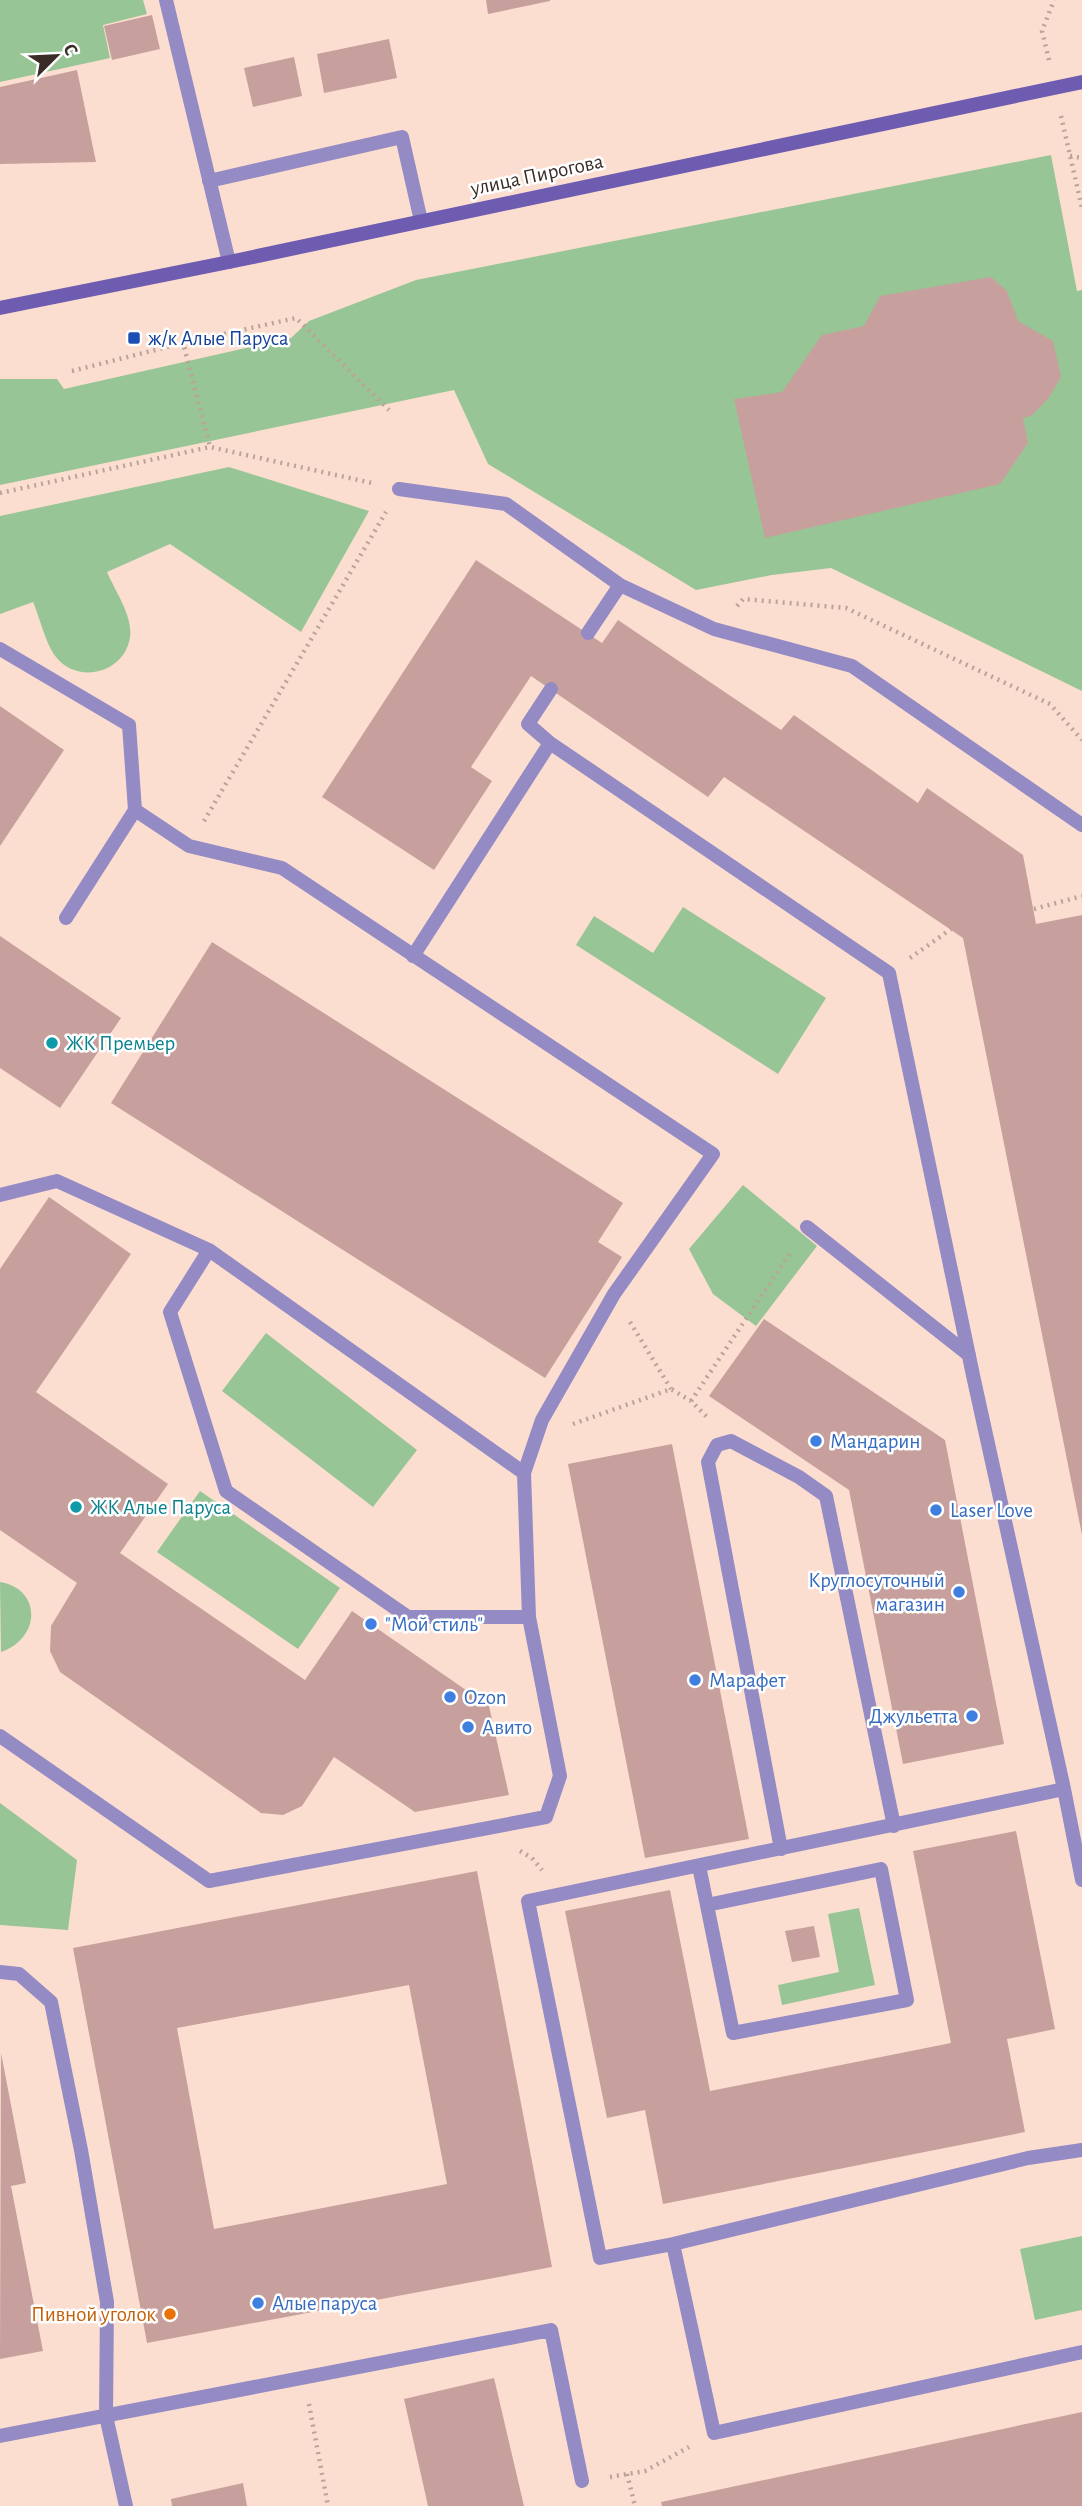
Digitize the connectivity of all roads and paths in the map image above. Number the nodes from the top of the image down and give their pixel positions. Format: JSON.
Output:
{"nodes":[{"id":1,"x":166,"y":0,"type":"edge"},
{"id":2,"x":1082,"y":82,"type":"edge"},
{"id":3,"x":1070,"y":156,"type":"dead end"},
{"id":4,"x":1082,"y":158,"type":"edge"},
{"id":5,"x":209,"y":181,"type":"junction"},
{"id":6,"x":421,"y":221,"type":"junction"},
{"id":7,"x":229,"y":262,"type":"junction"},
{"id":8,"x":0,"y":308,"type":"edge"},
{"id":9,"x":183,"y":343,"type":"junction"},
{"id":10,"x":72,"y":371,"type":"dead end"},
{"id":11,"x":389,"y":410,"type":"dead end"},
{"id":12,"x":210,"y":447,"type":"junction"},
{"id":13,"x":399,"y":489,"type":"junction"},
{"id":14,"x":0,"y":493,"type":"edge"},
{"id":15,"x":620,"y":585,"type":"junction"},
{"id":16,"x":714,"y":629,"type":"junction"},
{"id":17,"x":588,"y":633,"type":"dead end"},
{"id":18,"x":0,"y":649,"type":"edge"},
{"id":19,"x":551,"y":689,"type":"dead end"},
{"id":20,"x":1082,"y":740,"type":"edge"},
{"id":21,"x":550,"y":743,"type":"junction"},
{"id":22,"x":135,"y":810,"type":"junction"},
{"id":23,"x":1082,"y":825,"type":"edge"},
{"id":24,"x":189,"y":846,"type":"junction"},
{"id":25,"x":1082,"y":896,"type":"edge"},
{"id":26,"x":1034,"y":909,"type":"dead end"},
{"id":27,"x":65,"y":918,"type":"dead end"},
{"id":28,"x":951,"y":929,"type":"dead end"},
{"id":29,"x":413,"y":956,"type":"junction"},
{"id":30,"x":889,"y":973,"type":"junction"},
{"id":31,"x":0,"y":1195,"type":"edge"},
{"id":32,"x":807,"y":1227,"type":"joint"},
{"id":33,"x":209,"y":1250,"type":"junction"},
{"id":34,"x":636,"y":1333,"type":"dead end"},
{"id":35,"x":970,"y":1355,"type":"junction"},
{"id":36,"x":671,"y":1389,"type":"junction"},
{"id":37,"x":691,"y":1401,"type":"junction"},
{"id":38,"x":583,"y":1422,"type":"dead end"},
{"id":39,"x":731,"y":1441,"type":"junction"},
{"id":40,"x":524,"y":1472,"type":"junction"},
{"id":41,"x":529,"y":1616,"type":"junction"},
{"id":42,"x":0,"y":1736,"type":"edge"},
{"id":43,"x":1064,"y":1789,"type":"junction"},
{"id":44,"x":894,"y":1826,"type":"junction"},
{"id":45,"x":781,"y":1849,"type":"junction"},
{"id":46,"x":699,"y":1866,"type":"junction"},
{"id":47,"x":1082,"y":1881,"type":"edge"},
{"id":48,"x":707,"y":1905,"type":"junction"},
{"id":49,"x":0,"y":1972,"type":"edge"},
{"id":50,"x":1082,"y":2150,"type":"edge"},
{"id":51,"x":673,"y":2244,"type":"junction"},
{"id":52,"x":1082,"y":2352,"type":"edge"},
{"id":53,"x":304,"y":2378,"type":"junction"},
{"id":54,"x":106,"y":2416,"type":"junction"},
{"id":55,"x":714,"y":2433,"type":"junction"},
{"id":56,"x":0,"y":2437,"type":"edge"},
{"id":57,"x":627,"y":2474,"type":"junction"},
{"id":58,"x":582,"y":2481,"type":"joint"},
{"id":59,"x":126,"y":2506,"type":"edge"},
{"id":60,"x":328,"y":2506,"type":"edge"},
{"id":61,"x":635,"y":2506,"type":"edge"}],
"edges":[{"from":1,"to":5,"type":"street"},
{"from":2,"to":6,"type":"main road","name":"улица Пирогова"},
{"from":3,"to":4,"type":"path"},
{"from":5,"to":6,"type":"street"},
{"from":5,"to":7,"type":"street"},
{"from":6,"to":7,"type":"main road","name":"улица Пирогова"},
{"from":7,"to":8,"type":"main road","name":"улица Пирогова"},
{"from":9,"to":10,"type":"path"},
{"from":9,"to":11,"type":"path"},
{"from":9,"to":12,"type":"path"},
{"from":12,"to":13,"type":"path"},
{"from":12,"to":14,"type":"path"},
{"from":13,"to":15,"type":"street"},
{"from":13,"to":24,"type":"path"},
{"from":15,"to":16,"type":"street"},
{"from":15,"to":17,"type":"street"},
{"from":16,"to":20,"type":"path"},
{"from":16,"to":23,"type":"street"},
{"from":18,"to":22,"type":"street"},
{"from":19,"to":21,"type":"street"},
{"from":21,"to":29,"type":"street"},
{"from":21,"to":30,"type":"street"},
{"from":22,"to":24,"type":"street"},
{"from":22,"to":27,"type":"street"},
{"from":24,"to":29,"type":"street"},
{"from":25,"to":26,"type":"path"},
{"from":28,"to":30,"type":"path"},
{"from":29,"to":40,"type":"street"},
{"from":30,"to":35,"type":"street"},
{"from":31,"to":33,"type":"street"},
{"from":32,"to":35,"type":"street"},
{"from":32,"to":37,"type":"path"},
{"from":33,"to":40,"type":"street"},
{"from":33,"to":41,"type":"street"},
{"from":34,"to":36,"type":"path"},
{"from":35,"to":43,"type":"street"},
{"from":36,"to":37,"type":"path"},
{"from":36,"to":38,"type":"path"},
{"from":37,"to":39,"type":"path"},
{"from":39,"to":44,"type":"street"},
{"from":39,"to":45,"type":"street"},
{"from":40,"to":41,"type":"street"},
{"from":41,"to":42,"type":"street"},
{"from":43,"to":44,"type":"street"},
{"from":43,"to":47,"type":"street"},
{"from":44,"to":45,"type":"street"},
{"from":45,"to":46,"type":"street"},
{"from":46,"to":48,"type":"street"},
{"from":46,"to":51,"type":"street"},
{"from":48,"to":48,"type":"street"},
{"from":49,"to":54,"type":"street"},
{"from":50,"to":51,"type":"street"},
{"from":51,"to":55,"type":"street"},
{"from":52,"to":55,"type":"street"},
{"from":53,"to":54,"type":"street"},
{"from":53,"to":58,"type":"street"},
{"from":53,"to":60,"type":"path"},
{"from":54,"to":56,"type":"street"},
{"from":54,"to":59,"type":"street"},
{"from":55,"to":57,"type":"path"},
{"from":57,"to":58,"type":"path"},
{"from":57,"to":61,"type":"path"}]}
